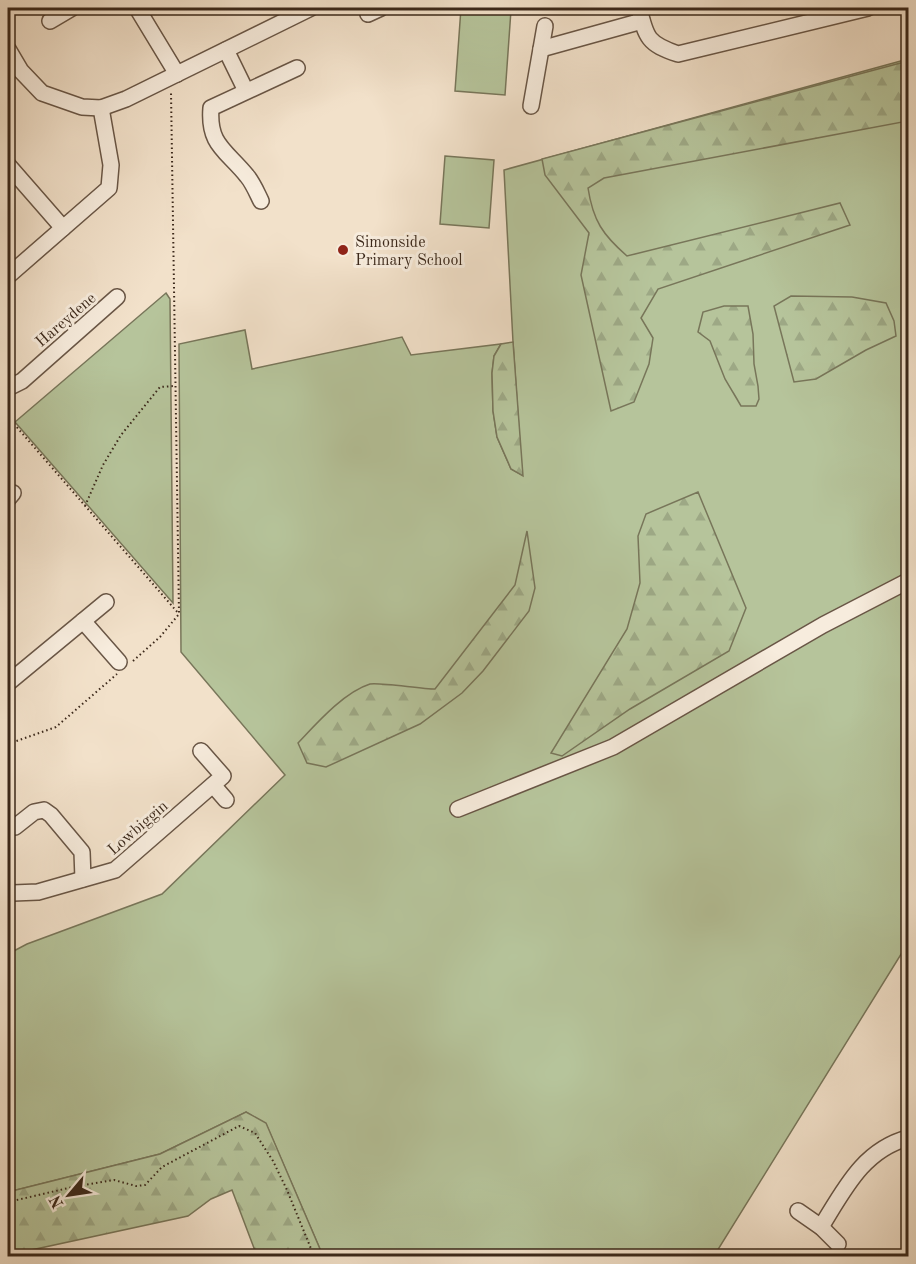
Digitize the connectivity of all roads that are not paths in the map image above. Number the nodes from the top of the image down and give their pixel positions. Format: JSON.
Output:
{"nodes":[{"id":1,"x":72,"y":8,"type":"edge"},
{"id":2,"x":137,"y":8,"type":"edge"},
{"id":3,"x":311,"y":8,"type":"edge"},
{"id":4,"x":868,"y":8,"type":"edge"},
{"id":5,"x":823,"y":13,"type":"edge"},
{"id":6,"x":640,"y":14,"type":"edge"},
{"id":7,"x":50,"y":21,"type":"dead end"},
{"id":8,"x":545,"y":27,"type":"dead end"},
{"id":9,"x":8,"y":49,"type":"edge"},
{"id":10,"x":541,"y":49,"type":"junction"},
{"id":11,"x":226,"y":50,"type":"junction"},
{"id":12,"x":297,"y":68,"type":"dead end"},
{"id":13,"x":171,"y":77,"type":"junction"},
{"id":14,"x":246,"y":91,"type":"junction"},
{"id":15,"x":531,"y":106,"type":"dead end"},
{"id":16,"x":101,"y":108,"type":"junction"},
{"id":17,"x":8,"y":165,"type":"edge"},
{"id":18,"x":261,"y":201,"type":"dead end"},
{"id":19,"x":63,"y":228,"type":"junction"},
{"id":20,"x":8,"y":276,"type":"edge"},
{"id":21,"x":117,"y":297,"type":"dead end"},
{"id":22,"x":8,"y":388,"type":"edge"},
{"id":23,"x":909,"y":581,"type":"edge"},
{"id":24,"x":106,"y":602,"type":"dead end"},
{"id":25,"x":83,"y":621,"type":"junction"},
{"id":26,"x":119,"y":662,"type":"dead end"},
{"id":27,"x":8,"y":683,"type":"edge"},
{"id":28,"x":201,"y":751,"type":"dead end"},
{"id":29,"x":213,"y":785,"type":"junction"},
{"id":30,"x":226,"y":800,"type":"dead end"},
{"id":31,"x":458,"y":808,"type":"dead end"},
{"id":32,"x":15,"y":827,"type":"dead end"},
{"id":33,"x":83,"y":879,"type":"junction"},
{"id":34,"x":10,"y":892,"type":"edge"},
{"id":35,"x":909,"y":1138,"type":"edge"},
{"id":36,"x":798,"y":1211,"type":"dead end"},
{"id":37,"x":821,"y":1227,"type":"junction"},
{"id":38,"x":838,"y":1244,"type":"dead end"}],
"edges":[{"from":1,"to":7,"type":"street"},
{"from":2,"to":13,"type":"street"},
{"from":3,"to":11,"type":"street"},
{"from":4,"to":5,"type":"street"},
{"from":5,"to":6,"type":"street"},
{"from":6,"to":10,"type":"street"},
{"from":8,"to":10,"type":"street"},
{"from":9,"to":16,"type":"street"},
{"from":10,"to":15,"type":"street"},
{"from":11,"to":13,"type":"street"},
{"from":11,"to":14,"type":"street"},
{"from":12,"to":14,"type":"street"},
{"from":13,"to":16,"type":"street"},
{"from":14,"to":18,"type":"street"},
{"from":16,"to":19,"type":"street"},
{"from":17,"to":19,"type":"street"},
{"from":19,"to":20,"type":"street"},
{"from":21,"to":22,"type":"street","name":"Hareydene"},
{"from":23,"to":31,"type":"street"},
{"from":24,"to":25,"type":"street"},
{"from":25,"to":26,"type":"street"},
{"from":25,"to":27,"type":"street"},
{"from":28,"to":29,"type":"street"},
{"from":29,"to":30,"type":"street"},
{"from":29,"to":33,"type":"street","name":"Lowbiggin"},
{"from":32,"to":33,"type":"street"},
{"from":33,"to":34,"type":"street","name":"Lowbiggin"},
{"from":35,"to":37,"type":"street"},
{"from":36,"to":37,"type":"street"},
{"from":37,"to":38,"type":"street"}]}
